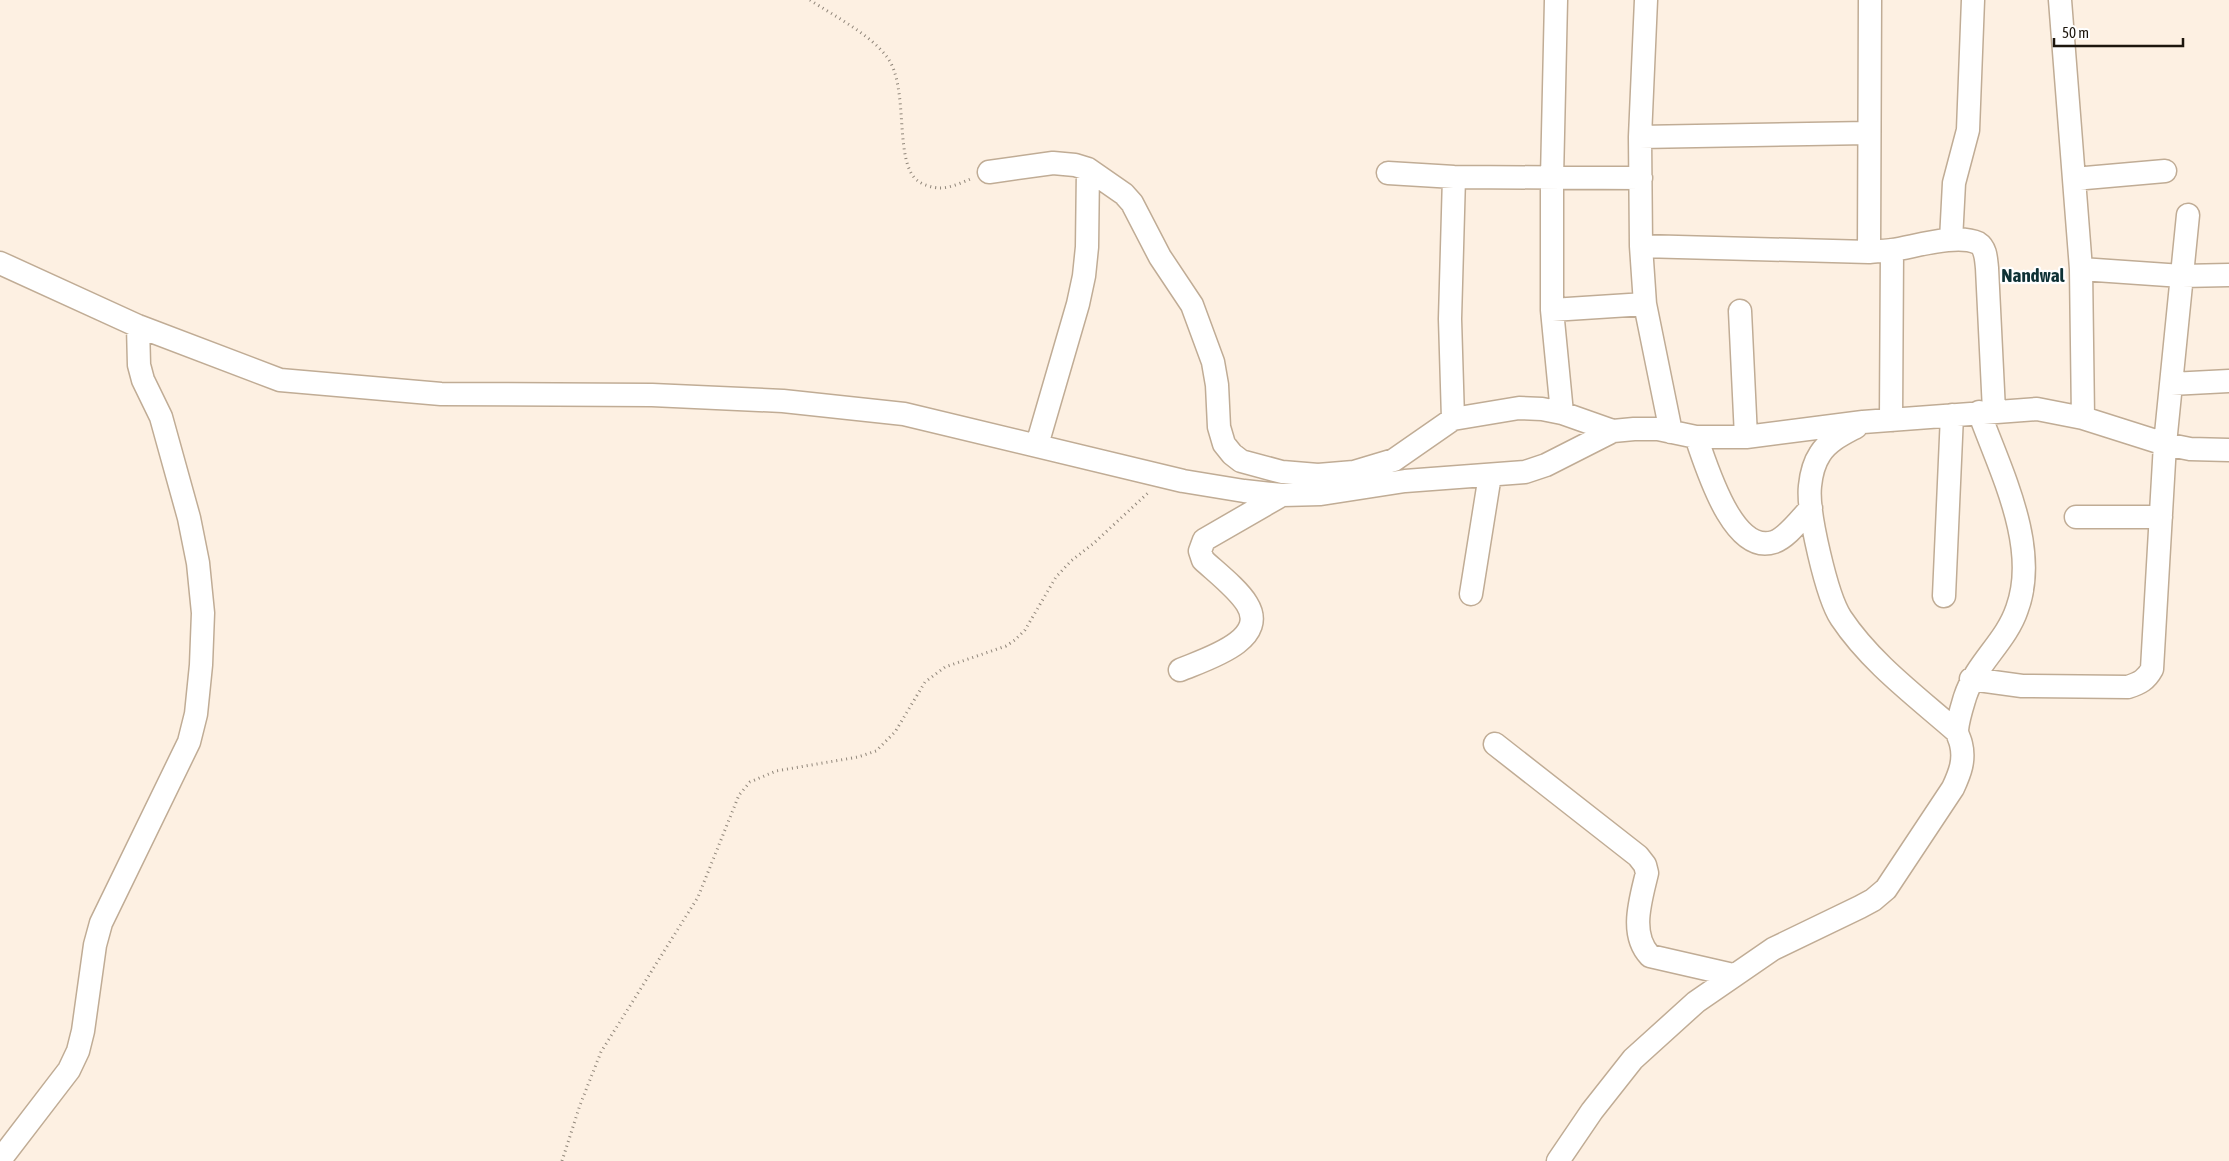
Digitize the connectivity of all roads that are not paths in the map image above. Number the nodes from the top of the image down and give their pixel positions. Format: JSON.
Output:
{"nodes":[{"id":1,"x":1556,"y":0,"type":"edge"},
{"id":2,"x":1646,"y":0,"type":"edge"},
{"id":3,"x":1870,"y":0,"type":"edge"},
{"id":4,"x":1973,"y":0,"type":"edge"},
{"id":5,"x":2060,"y":0,"type":"edge"},
{"id":6,"x":1868,"y":134,"type":"junction"},
{"id":7,"x":1640,"y":137,"type":"junction"},
{"id":8,"x":1088,"y":169,"type":"junction"},
{"id":9,"x":989,"y":172,"type":"road end"},
{"id":10,"x":2165,"y":172,"type":"dead end"},
{"id":11,"x":1388,"y":173,"type":"dead end"},
{"id":12,"x":1454,"y":177,"type":"junction"},
{"id":13,"x":1552,"y":178,"type":"junction"},
{"id":14,"x":1641,"y":178,"type":"junction"},
{"id":15,"x":2074,"y":179,"type":"junction"},
{"id":16,"x":2188,"y":215,"type":"dead end"},
{"id":17,"x":1951,"y":240,"type":"junction"},
{"id":18,"x":1641,"y":246,"type":"junction"},
{"id":19,"x":1892,"y":250,"type":"junction"},
{"id":20,"x":1869,"y":252,"type":"junction"},
{"id":21,"x":0,"y":263,"type":"edge"},
{"id":22,"x":2081,"y":269,"type":"junction"},
{"id":23,"x":2229,"y":275,"type":"edge"},
{"id":24,"x":2182,"y":276,"type":"junction"},
{"id":25,"x":1645,"y":304,"type":"junction"},
{"id":26,"x":1552,"y":310,"type":"junction"},
{"id":27,"x":1740,"y":310,"type":"dead end"},
{"id":28,"x":138,"y":326,"type":"junction"},
{"id":29,"x":2229,"y":381,"type":"edge"},
{"id":30,"x":2171,"y":384,"type":"junction"},
{"id":31,"x":1987,"y":412,"type":"junction"},
{"id":32,"x":1562,"y":413,"type":"junction"},
{"id":33,"x":1952,"y":415,"type":"junction"},
{"id":34,"x":2083,"y":418,"type":"junction"},
{"id":35,"x":1453,"y":419,"type":"junction"},
{"id":36,"x":1891,"y":420,"type":"junction"},
{"id":37,"x":1863,"y":422,"type":"junction"},
{"id":38,"x":1613,"y":431,"type":"junction"},
{"id":39,"x":1671,"y":432,"type":"junction"},
{"id":40,"x":1696,"y":436,"type":"junction"},
{"id":41,"x":1746,"y":438,"type":"junction"},
{"id":42,"x":2165,"y":444,"type":"junction"},
{"id":43,"x":1036,"y":445,"type":"junction"},
{"id":44,"x":2229,"y":450,"type":"edge"},
{"id":45,"x":1490,"y":475,"type":"junction"},
{"id":46,"x":1282,"y":495,"type":"junction"},
{"id":47,"x":1811,"y":508,"type":"junction"},
{"id":48,"x":2076,"y":517,"type":"dead end"},
{"id":49,"x":2161,"y":517,"type":"junction"},
{"id":50,"x":1471,"y":594,"type":"dead end"},
{"id":51,"x":1944,"y":596,"type":"dead end"},
{"id":52,"x":1180,"y":670,"type":"dead end"},
{"id":53,"x":1971,"y":679,"type":"junction"},
{"id":54,"x":1957,"y":732,"type":"junction"},
{"id":55,"x":1495,"y":744,"type":"dead end"},
{"id":56,"x":1733,"y":975,"type":"junction"},
{"id":57,"x":0,"y":1160,"type":"edge"},
{"id":58,"x":1558,"y":1161,"type":"edge"}],
"edges":[{"from":1,"to":13,"type":"street"},
{"from":2,"to":7,"type":"street"},
{"from":3,"to":6,"type":"street"},
{"from":4,"to":17,"type":"street"},
{"from":5,"to":15,"type":"street"},
{"from":6,"to":7,"type":"street"},
{"from":6,"to":20,"type":"street"},
{"from":7,"to":14,"type":"street"},
{"from":8,"to":9,"type":"street"},
{"from":8,"to":35,"type":"street"},
{"from":8,"to":43,"type":"street"},
{"from":10,"to":15,"type":"street"},
{"from":11,"to":12,"type":"street"},
{"from":12,"to":13,"type":"street"},
{"from":12,"to":35,"type":"street"},
{"from":13,"to":14,"type":"street"},
{"from":13,"to":26,"type":"street"},
{"from":14,"to":18,"type":"street"},
{"from":15,"to":22,"type":"street"},
{"from":16,"to":24,"type":"street"},
{"from":17,"to":19,"type":"street"},
{"from":17,"to":31,"type":"street"},
{"from":18,"to":20,"type":"street"},
{"from":18,"to":25,"type":"street"},
{"from":19,"to":20,"type":"street"},
{"from":19,"to":36,"type":"street"},
{"from":21,"to":28,"type":"street"},
{"from":22,"to":24,"type":"street"},
{"from":22,"to":34,"type":"street"},
{"from":23,"to":24,"type":"street"},
{"from":24,"to":30,"type":"street"},
{"from":25,"to":26,"type":"street"},
{"from":25,"to":39,"type":"street"},
{"from":26,"to":32,"type":"street"},
{"from":27,"to":41,"type":"street"},
{"from":28,"to":43,"type":"street"},
{"from":28,"to":57,"type":"street"},
{"from":29,"to":30,"type":"street"},
{"from":30,"to":42,"type":"street"},
{"from":31,"to":33,"type":"street"},
{"from":31,"to":34,"type":"street"},
{"from":31,"to":53,"type":"street"},
{"from":32,"to":35,"type":"street"},
{"from":32,"to":38,"type":"street"},
{"from":33,"to":36,"type":"street"},
{"from":33,"to":51,"type":"street"},
{"from":34,"to":42,"type":"street"},
{"from":36,"to":37,"type":"street"},
{"from":37,"to":41,"type":"street"},
{"from":37,"to":47,"type":"street"},
{"from":38,"to":39,"type":"street"},
{"from":38,"to":45,"type":"street"},
{"from":39,"to":40,"type":"street"},
{"from":40,"to":41,"type":"street"},
{"from":40,"to":47,"type":"street"},
{"from":42,"to":44,"type":"street"},
{"from":42,"to":49,"type":"street"},
{"from":43,"to":46,"type":"street"},
{"from":45,"to":46,"type":"street"},
{"from":45,"to":50,"type":"street"},
{"from":46,"to":52,"type":"street"},
{"from":47,"to":54,"type":"street"},
{"from":48,"to":49,"type":"street"},
{"from":49,"to":53,"type":"street"},
{"from":53,"to":54,"type":"street"},
{"from":54,"to":56,"type":"street"},
{"from":55,"to":56,"type":"street"},
{"from":56,"to":58,"type":"street"}]}
